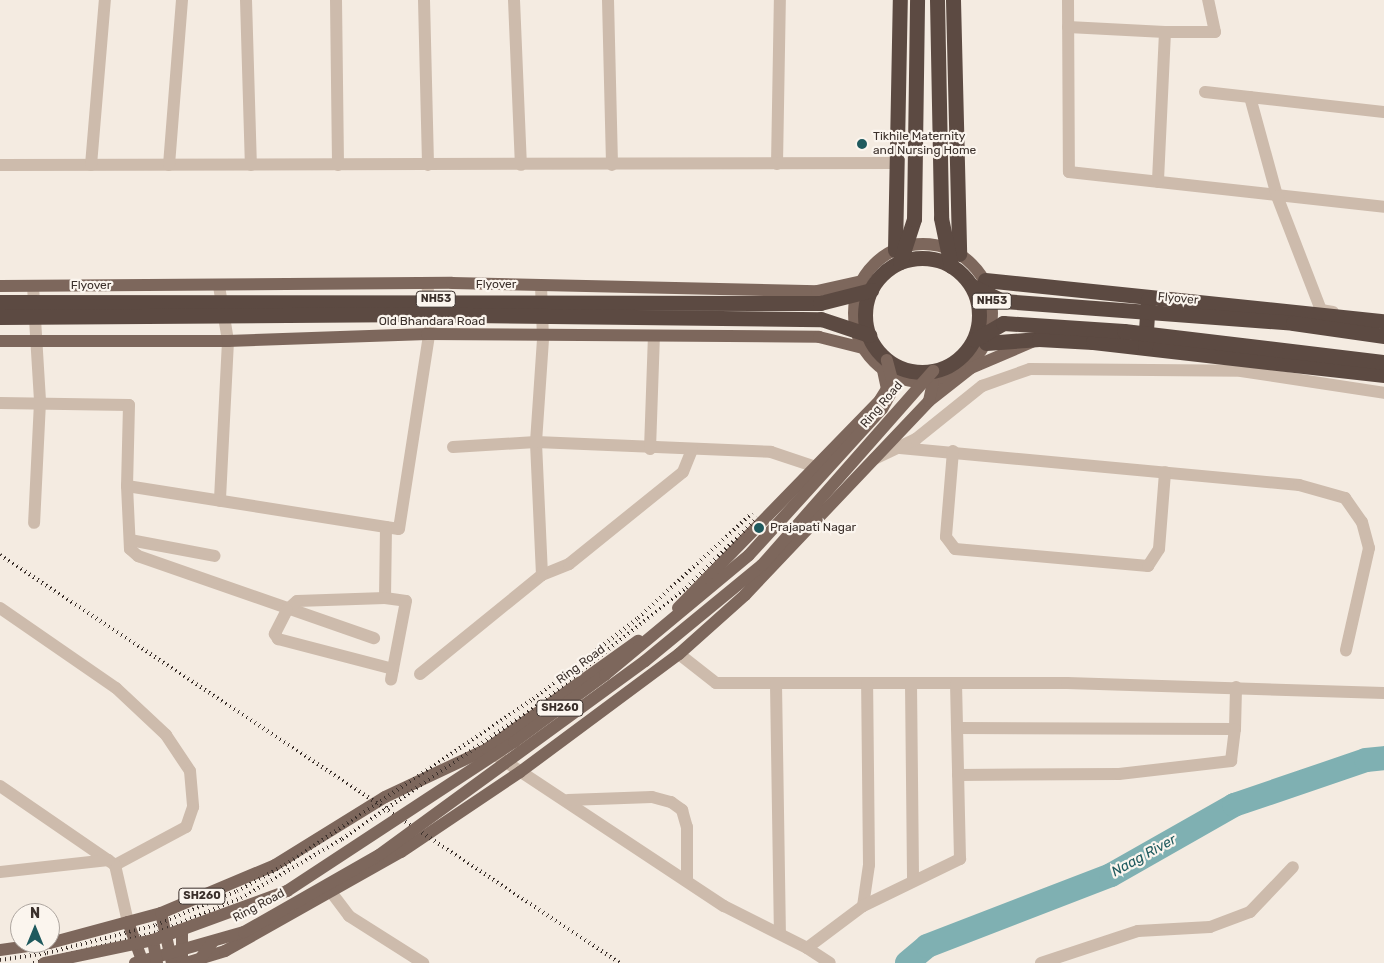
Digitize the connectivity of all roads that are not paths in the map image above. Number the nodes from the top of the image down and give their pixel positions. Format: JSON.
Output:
{"nodes":[{"id":1,"x":105,"y":0,"type":"edge"},
{"id":2,"x":182,"y":0,"type":"edge"},
{"id":3,"x":246,"y":0,"type":"edge"},
{"id":4,"x":336,"y":0,"type":"edge"},
{"id":5,"x":424,"y":0,"type":"edge"},
{"id":6,"x":514,"y":0,"type":"edge"},
{"id":7,"x":608,"y":0,"type":"edge"},
{"id":8,"x":780,"y":0,"type":"edge"},
{"id":9,"x":900,"y":0,"type":"edge"},
{"id":10,"x":917,"y":0,"type":"edge"},
{"id":11,"x":937,"y":0,"type":"edge"},
{"id":12,"x":953,"y":0,"type":"edge"},
{"id":13,"x":1068,"y":0,"type":"edge"},
{"id":14,"x":1208,"y":0,"type":"edge"},
{"id":15,"x":1068,"y":27,"type":"junction"},
{"id":16,"x":1164,"y":32,"type":"junction"},
{"id":17,"x":1205,"y":92,"type":"dead end"},
{"id":18,"x":1250,"y":97,"type":"junction"},
{"id":19,"x":1384,"y":112,"type":"edge"},
{"id":20,"x":897,"y":163,"type":"junction"},
{"id":21,"x":612,"y":164,"type":"junction"},
{"id":22,"x":777,"y":164,"type":"junction"},
{"id":23,"x":0,"y":165,"type":"edge"},
{"id":24,"x":91,"y":165,"type":"junction"},
{"id":25,"x":169,"y":165,"type":"junction"},
{"id":26,"x":250,"y":165,"type":"junction"},
{"id":27,"x":338,"y":165,"type":"junction"},
{"id":28,"x":428,"y":165,"type":"junction"},
{"id":29,"x":520,"y":165,"type":"junction"},
{"id":30,"x":1158,"y":182,"type":"junction"},
{"id":31,"x":1277,"y":196,"type":"junction"},
{"id":32,"x":1384,"y":207,"type":"edge"},
{"id":33,"x":898,"y":256,"type":"junction"},
{"id":34,"x":955,"y":260,"type":"junction"},
{"id":35,"x":978,"y":283,"type":"junction"},
{"id":36,"x":427,"y":284,"type":"junction"},
{"id":37,"x":0,"y":286,"type":"edge"},
{"id":38,"x":33,"y":286,"type":"junction"},
{"id":39,"x":218,"y":286,"type":"junction"},
{"id":40,"x":541,"y":286,"type":"junction"},
{"id":41,"x":866,"y":286,"type":"junction"},
{"id":42,"x":1148,"y":297,"type":"junction"},
{"id":43,"x":0,"y":302,"type":"edge"},
{"id":44,"x":0,"y":318,"type":"edge"},
{"id":45,"x":1384,"y":320,"type":"edge"},
{"id":46,"x":427,"y":334,"type":"junction"},
{"id":47,"x":654,"y":336,"type":"junction"},
{"id":48,"x":1384,"y":336,"type":"edge"},
{"id":49,"x":543,"y":338,"type":"junction"},
{"id":50,"x":1039,"y":339,"type":"junction"},
{"id":51,"x":0,"y":341,"type":"edge"},
{"id":52,"x":37,"y":341,"type":"junction"},
{"id":53,"x":228,"y":341,"type":"junction"},
{"id":54,"x":980,"y":341,"type":"junction"},
{"id":55,"x":866,"y":342,"type":"junction"},
{"id":56,"x":1145,"y":348,"type":"junction"},
{"id":57,"x":1384,"y":362,"type":"edge"},
{"id":58,"x":885,"y":365,"type":"junction"},
{"id":59,"x":1384,"y":375,"type":"edge"},
{"id":60,"x":933,"y":376,"type":"junction"},
{"id":61,"x":1384,"y":392,"type":"edge"},
{"id":62,"x":929,"y":401,"type":"junction"},
{"id":63,"x":40,"y":402,"type":"junction"},
{"id":64,"x":0,"y":403,"type":"edge"},
{"id":65,"x":536,"y":442,"type":"junction"},
{"id":66,"x":453,"y":447,"type":"dead end"},
{"id":67,"x":900,"y":448,"type":"junction"},
{"id":68,"x":650,"y":449,"type":"junction"},
{"id":69,"x":692,"y":450,"type":"junction"},
{"id":70,"x":953,"y":451,"type":"junction"},
{"id":71,"x":867,"y":462,"type":"junction"},
{"id":72,"x":816,"y":467,"type":"junction"},
{"id":73,"x":1165,"y":472,"type":"junction"},
{"id":74,"x":126,"y":486,"type":"junction"},
{"id":75,"x":220,"y":501,"type":"junction"},
{"id":76,"x":34,"y":523,"type":"dead end"},
{"id":77,"x":386,"y":527,"type":"junction"},
{"id":78,"x":130,"y":540,"type":"junction"},
{"id":79,"x":215,"y":556,"type":"dead end"},
{"id":80,"x":542,"y":575,"type":"junction"},
{"id":81,"x":385,"y":598,"type":"junction"},
{"id":82,"x":0,"y":608,"type":"edge"},
{"id":83,"x":287,"y":610,"type":"junction"},
{"id":84,"x":374,"y":638,"type":"dead end"},
{"id":85,"x":1346,"y":650,"type":"dead end"},
{"id":86,"x":679,"y":654,"type":"junction"},
{"id":87,"x":420,"y":674,"type":"dead end"},
{"id":88,"x":776,"y":684,"type":"junction"},
{"id":89,"x":867,"y":684,"type":"junction"},
{"id":90,"x":911,"y":684,"type":"junction"},
{"id":91,"x":956,"y":684,"type":"junction"},
{"id":92,"x":1236,"y":687,"type":"junction"},
{"id":93,"x":1384,"y":693,"type":"edge"},
{"id":94,"x":957,"y":728,"type":"junction"},
{"id":95,"x":1235,"y":729,"type":"junction"},
{"id":96,"x":487,"y":749,"type":"junction"},
{"id":97,"x":520,"y":772,"type":"junction"},
{"id":98,"x":958,"y":775,"type":"junction"},
{"id":99,"x":0,"y":786,"type":"edge"},
{"id":100,"x":568,"y":800,"type":"junction"},
{"id":101,"x":112,"y":863,"type":"junction"},
{"id":102,"x":1293,"y":867,"type":"dead end"},
{"id":103,"x":0,"y":872,"type":"edge"},
{"id":104,"x":687,"y":881,"type":"junction"},
{"id":105,"x":913,"y":881,"type":"junction"},
{"id":106,"x":331,"y":892,"type":"junction"},
{"id":107,"x":862,"y":906,"type":"junction"},
{"id":108,"x":162,"y":913,"type":"junction"},
{"id":109,"x":128,"y":922,"type":"junction"},
{"id":110,"x":182,"y":930,"type":"junction"},
{"id":111,"x":780,"y":931,"type":"junction"},
{"id":112,"x":60,"y":940,"type":"edge"},
{"id":113,"x":153,"y":940,"type":"junction"},
{"id":114,"x":215,"y":940,"type":"junction"},
{"id":115,"x":807,"y":948,"type":"junction"},
{"id":116,"x":182,"y":950,"type":"junction"},
{"id":117,"x":225,"y":952,"type":"junction"},
{"id":118,"x":405,"y":958,"type":"edge"},
{"id":119,"x":157,"y":961,"type":"edge"},
{"id":120,"x":44,"y":963,"type":"edge"},
{"id":121,"x":135,"y":963,"type":"edge"},
{"id":122,"x":143,"y":963,"type":"edge"},
{"id":123,"x":172,"y":963,"type":"edge"},
{"id":124,"x":181,"y":963,"type":"edge"},
{"id":125,"x":186,"y":963,"type":"edge"},
{"id":126,"x":197,"y":963,"type":"edge"},
{"id":127,"x":217,"y":963,"type":"edge"},
{"id":128,"x":423,"y":963,"type":"edge"},
{"id":129,"x":830,"y":963,"type":"edge"},
{"id":130,"x":1041,"y":963,"type":"edge"}],
"edges":[{"from":1,"to":24,"type":"street"},
{"from":2,"to":25,"type":"street"},
{"from":3,"to":26,"type":"street"},
{"from":4,"to":27,"type":"street"},
{"from":5,"to":28,"type":"street"},
{"from":6,"to":29,"type":"street"},
{"from":7,"to":21,"type":"street"},
{"from":8,"to":22,"type":"street"},
{"from":9,"to":20,"type":"highway"},
{"from":10,"to":33,"type":"highway","name":"Flyover","bridge":true},
{"from":11,"to":34,"type":"highway","bridge":true},
{"from":12,"to":34,"type":"highway"},
{"from":13,"to":15,"type":"street"},
{"from":14,"to":16,"type":"street"},
{"from":15,"to":16,"type":"street"},
{"from":15,"to":30,"type":"street"},
{"from":16,"to":30,"type":"street"},
{"from":17,"to":18,"type":"street"},
{"from":18,"to":19,"type":"street"},
{"from":18,"to":31,"type":"street"},
{"from":20,"to":22,"type":"street"},
{"from":20,"to":33,"type":"highway"},
{"from":21,"to":22,"type":"street"},
{"from":21,"to":29,"type":"street"},
{"from":23,"to":24,"type":"street"},
{"from":24,"to":25,"type":"street"},
{"from":25,"to":26,"type":"street"},
{"from":26,"to":27,"type":"street"},
{"from":27,"to":28,"type":"street"},
{"from":28,"to":29,"type":"street"},
{"from":30,"to":31,"type":"street"},
{"from":31,"to":32,"type":"street"},
{"from":31,"to":45,"type":"street"},
{"from":33,"to":34,"type":"highway","name":"Flyover","number":"NH53"},
{"from":33,"to":41,"type":"highway","name":"Flyover","number":"NH53"},
{"from":34,"to":35,"type":"highway","name":"Flyover","number":"NH53"},
{"from":35,"to":42,"type":"highway","number":"NH53"},
{"from":35,"to":48,"type":"highway","name":"Flyover","number":"NH53","bridge":true},
{"from":35,"to":54,"type":"highway","number":"NH53"},
{"from":36,"to":39,"type":"main road","number":"NH53"},
{"from":36,"to":40,"type":"main road","number":"NH53"},
{"from":36,"to":46,"type":"street"},
{"from":37,"to":38,"type":"main road","number":"NH53"},
{"from":38,"to":39,"type":"main road","number":"NH53"},
{"from":38,"to":52,"type":"street"},
{"from":39,"to":53,"type":"street"},
{"from":40,"to":41,"type":"main road","number":"NH53"},
{"from":40,"to":49,"type":"street"},
{"from":41,"to":43,"type":"highway","name":"Flyover","number":"NH53","bridge":true},
{"from":41,"to":55,"type":"highway"},
{"from":42,"to":45,"type":"highway","number":"NH53"},
{"from":42,"to":56,"type":"highway"},
{"from":44,"to":55,"type":"highway","bridge":true},
{"from":46,"to":49,"type":"main road","name":"Old Bhandara Road"},
{"from":46,"to":53,"type":"main road","name":"Old Bhandara Road"},
{"from":46,"to":77,"type":"street"},
{"from":47,"to":49,"type":"main road","name":"Old Bhandara Road"},
{"from":47,"to":55,"type":"main road","name":"Old Bhandara Road"},
{"from":47,"to":68,"type":"street"},
{"from":49,"to":65,"type":"street"},
{"from":50,"to":54,"type":"highway"},
{"from":50,"to":56,"type":"highway"},
{"from":50,"to":62,"type":"main road"},
{"from":51,"to":52,"type":"main road","name":"Old Bhandara Road"},
{"from":52,"to":53,"type":"main road","name":"Old Bhandara Road"},
{"from":52,"to":63,"type":"street"},
{"from":53,"to":75,"type":"street"},
{"from":54,"to":57,"type":"highway","number":"NH53","bridge":true},
{"from":54,"to":60,"type":"highway","number":"NH53"},
{"from":55,"to":58,"type":"highway"},
{"from":56,"to":59,"type":"highway"},
{"from":58,"to":60,"type":"highway"},
{"from":58,"to":72,"type":"main road","name":"Ring Road","number":"SH260"},
{"from":58,"to":110,"type":"main road","name":"Ring Road","number":"SH260","bridge":true},
{"from":60,"to":62,"type":"main road"},
{"from":60,"to":114,"type":"main road","name":"Ring Road","number":"SH260","bridge":true},
{"from":61,"to":67,"type":"street"},
{"from":62,"to":71,"type":"main road"},
{"from":63,"to":64,"type":"street"},
{"from":63,"to":74,"type":"street"},
{"from":63,"to":76,"type":"street"},
{"from":65,"to":66,"type":"street"},
{"from":65,"to":68,"type":"street"},
{"from":65,"to":80,"type":"street"},
{"from":67,"to":70,"type":"street"},
{"from":67,"to":71,"type":"street"},
{"from":68,"to":69,"type":"street"},
{"from":69,"to":72,"type":"street"},
{"from":69,"to":80,"type":"street"},
{"from":70,"to":73,"type":"street"},
{"from":70,"to":73,"type":"street"},
{"from":71,"to":86,"type":"main road"},
{"from":72,"to":96,"type":"main road","name":"Ring Road","number":"SH260"},
{"from":73,"to":85,"type":"street"},
{"from":74,"to":75,"type":"street"},
{"from":74,"to":78,"type":"street"},
{"from":75,"to":77,"type":"street"},
{"from":77,"to":81,"type":"street"},
{"from":78,"to":79,"type":"street"},
{"from":78,"to":83,"type":"street"},
{"from":80,"to":87,"type":"street"},
{"from":81,"to":83,"type":"street"},
{"from":81,"to":83,"type":"street"},
{"from":82,"to":101,"type":"street"},
{"from":83,"to":84,"type":"street"},
{"from":86,"to":88,"type":"street"},
{"from":86,"to":97,"type":"main road"},
{"from":88,"to":89,"type":"street"},
{"from":88,"to":111,"type":"street"},
{"from":89,"to":90,"type":"street"},
{"from":89,"to":107,"type":"street"},
{"from":90,"to":91,"type":"street"},
{"from":90,"to":105,"type":"street"},
{"from":91,"to":92,"type":"street"},
{"from":91,"to":94,"type":"street"},
{"from":92,"to":93,"type":"street"},
{"from":92,"to":95,"type":"street"},
{"from":94,"to":95,"type":"street"},
{"from":94,"to":98,"type":"street"},
{"from":95,"to":98,"type":"street"},
{"from":96,"to":97,"type":"street"},
{"from":96,"to":108,"type":"main road","name":"Ring Road","number":"SH260"},
{"from":97,"to":100,"type":"street"},
{"from":97,"to":106,"type":"main road"},
{"from":98,"to":105,"type":"street"},
{"from":99,"to":101,"type":"street"},
{"from":100,"to":104,"type":"street"},
{"from":100,"to":104,"type":"street"},
{"from":101,"to":103,"type":"street"},
{"from":101,"to":109,"type":"street"},
{"from":102,"to":130,"type":"street"},
{"from":104,"to":111,"type":"street"},
{"from":105,"to":107,"type":"street"},
{"from":106,"to":117,"type":"main road"},
{"from":106,"to":118,"type":"street"},
{"from":107,"to":115,"type":"street"},
{"from":108,"to":109,"type":"main road","name":"Ring Road","number":"SH260"},
{"from":108,"to":123,"type":"main road"},
{"from":109,"to":112,"type":"main road","name":"Ring Road"},
{"from":109,"to":122,"type":"main road"},
{"from":110,"to":113,"type":"main road","name":"Ring Road","number":"SH260","bridge":true},
{"from":110,"to":116,"type":"main road"},
{"from":111,"to":115,"type":"street"},
{"from":113,"to":119,"type":"main road","bridge":true},
{"from":113,"to":120,"type":"main road","name":"Ring Road","bridge":true},
{"from":114,"to":116,"type":"main road","name":"Ring Road","number":"SH260","bridge":true},
{"from":114,"to":126,"type":"main road","bridge":true},
{"from":115,"to":129,"type":"street"},
{"from":116,"to":119,"type":"main road","name":"Ring Road","bridge":true},
{"from":116,"to":124,"type":"main road"},
{"from":117,"to":125,"type":"main road"},
{"from":117,"to":127,"type":"main road"},
{"from":118,"to":128,"type":"street"},
{"from":119,"to":121,"type":"main road","name":"Ring Road","bridge":true}]}
